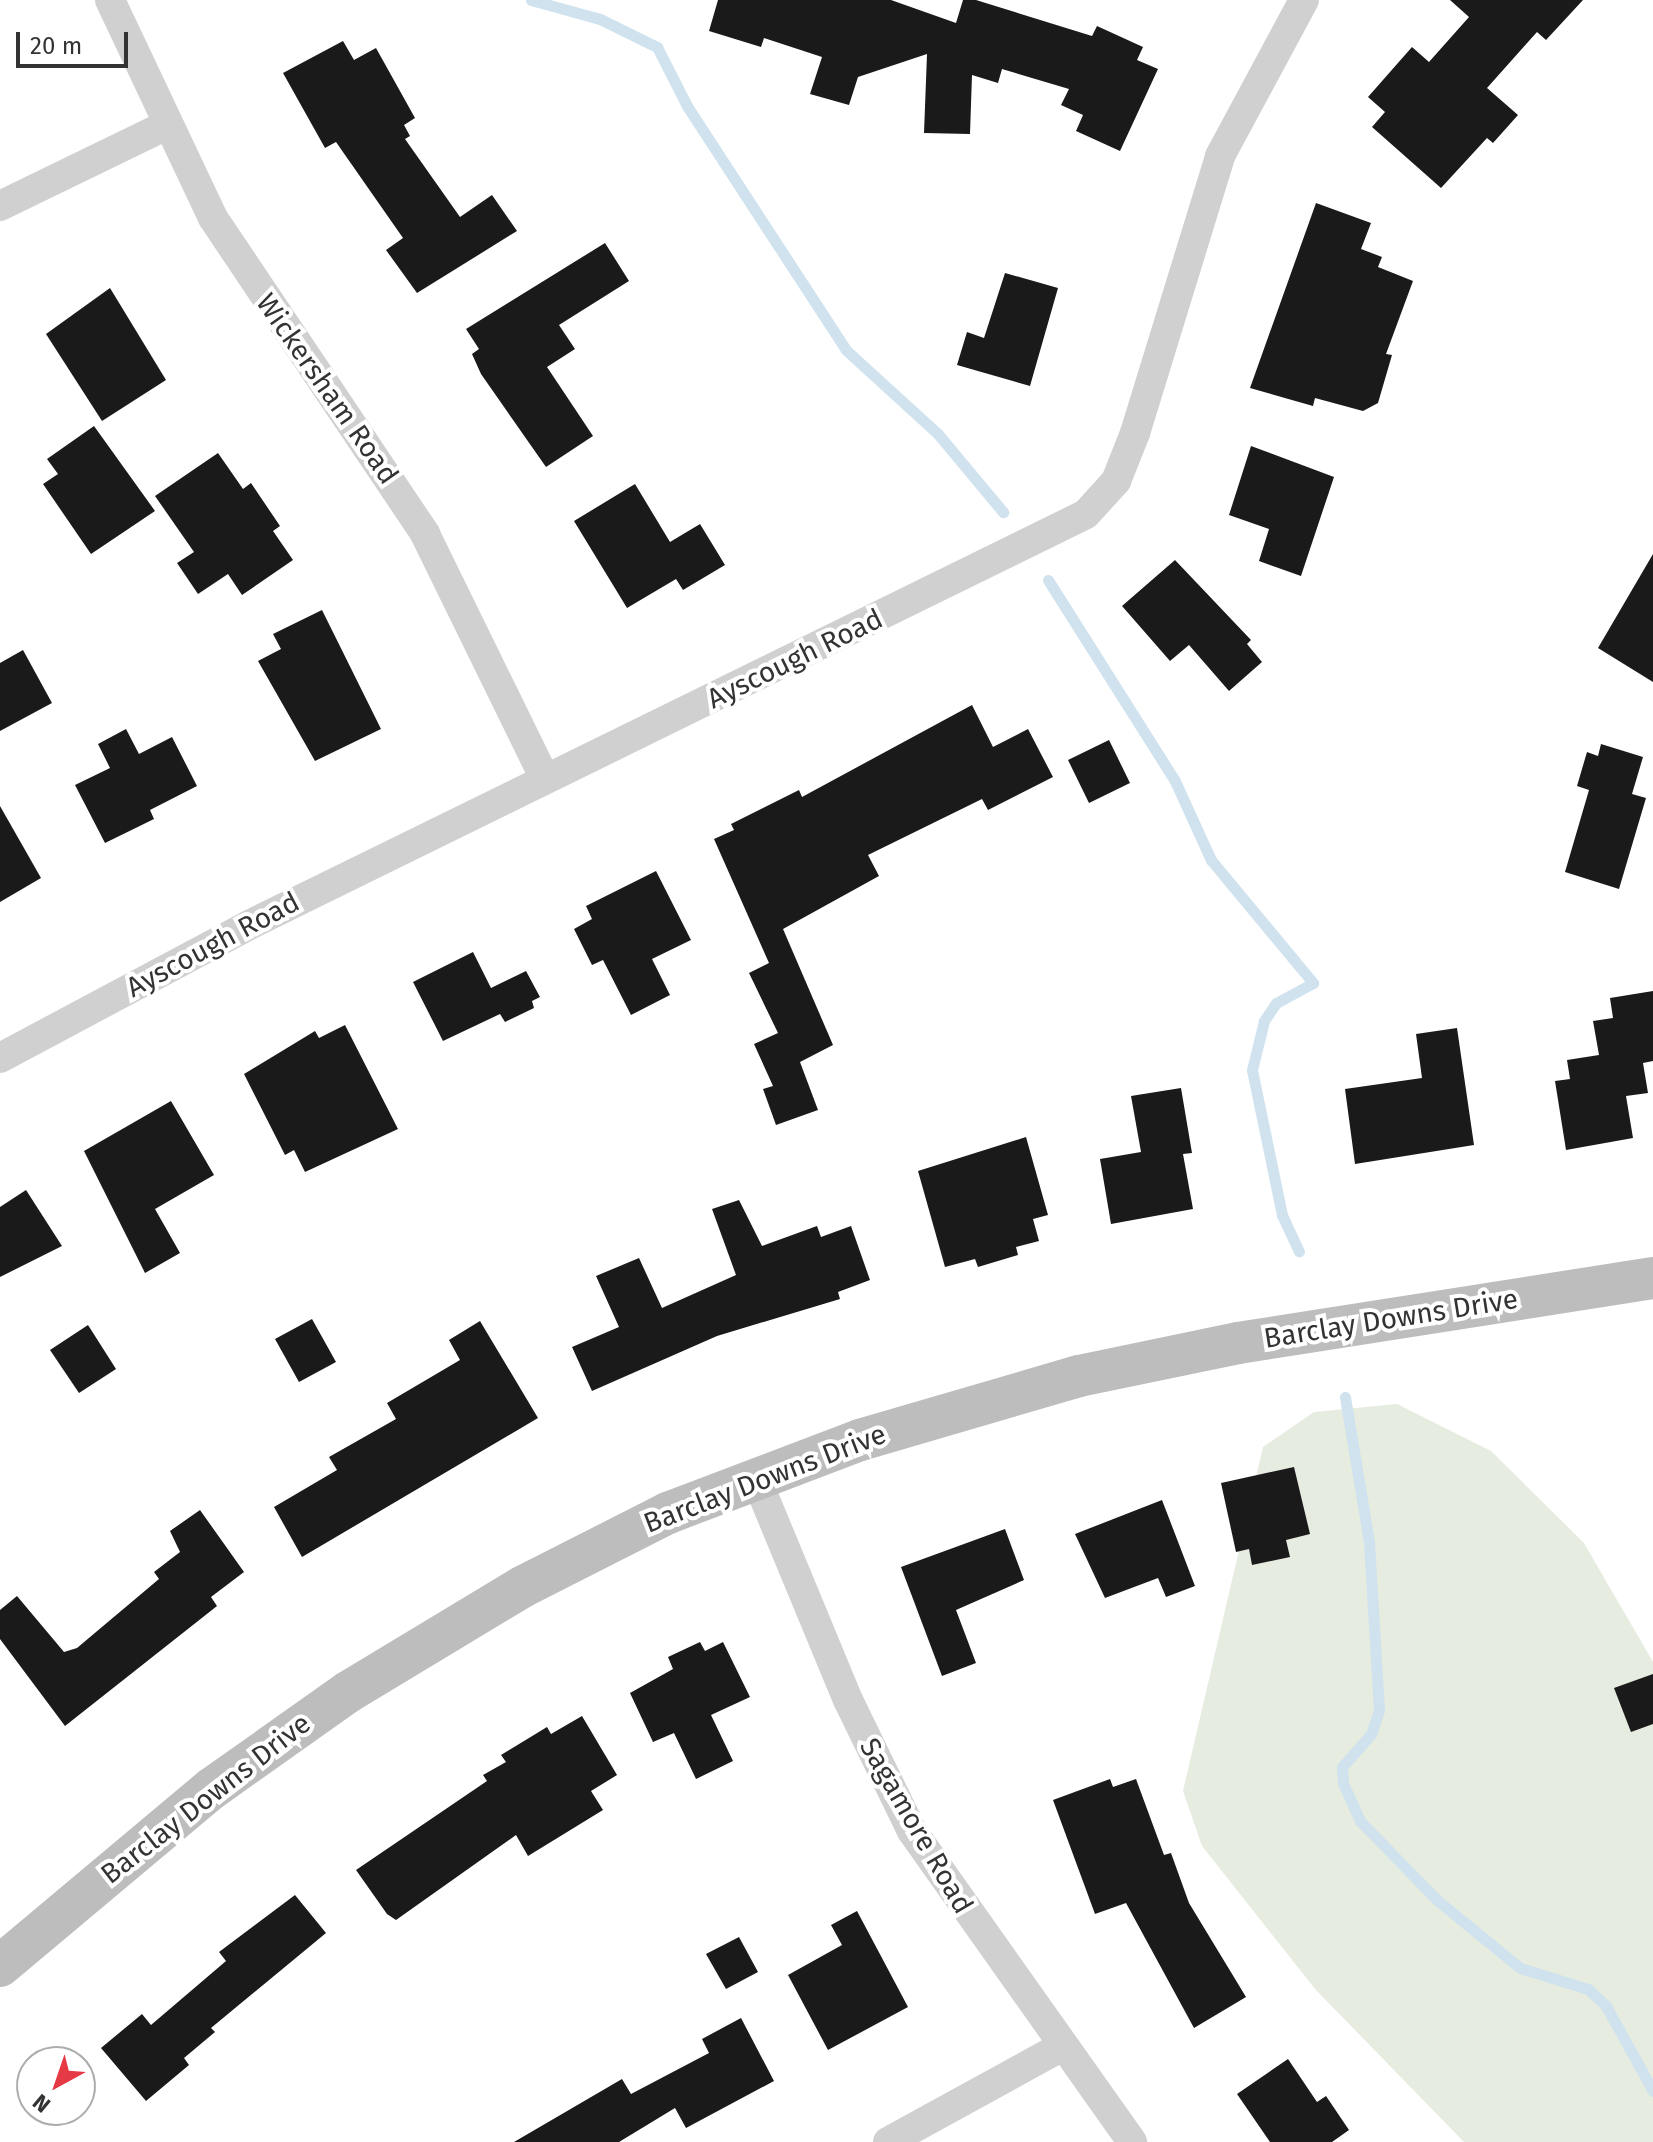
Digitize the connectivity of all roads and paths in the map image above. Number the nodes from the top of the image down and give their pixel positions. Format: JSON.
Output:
{"nodes":[{"id":1,"x":110,"y":0,"type":"edge"},
{"id":2,"x":1299,"y":2,"type":"edge"},
{"id":3,"x":165,"y":126,"type":"junction"},
{"id":4,"x":0,"y":206,"type":"edge"},
{"id":5,"x":545,"y":779,"type":"junction"},
{"id":6,"x":0,"y":1058,"type":"edge"},
{"id":7,"x":1653,"y":1278,"type":"edge"},
{"id":8,"x":756,"y":1478,"type":"junction"},
{"id":9,"x":0,"y":1966,"type":"edge"},
{"id":10,"x":1061,"y":2047,"type":"junction"},
{"id":11,"x":888,"y":2142,"type":"edge"},
{"id":12,"x":1132,"y":2142,"type":"edge"}],
"edges":[{"from":1,"to":3,"type":"street","name":"Wickersham Road"},
{"from":2,"to":5,"type":"street","name":"Ayscough Road"},
{"from":3,"to":4,"type":"street"},
{"from":3,"to":5,"type":"street","name":"Wickersham Road"},
{"from":5,"to":6,"type":"street","name":"Ayscough Road"},
{"from":7,"to":8,"type":"street","name":"Barclay Downs Drive"},
{"from":8,"to":9,"type":"street","name":"Barclay Downs Drive"},
{"from":8,"to":10,"type":"street","name":"Sagamore Road"},
{"from":10,"to":11,"type":"street"},
{"from":10,"to":12,"type":"street","name":"Sagamore Road"}]}
